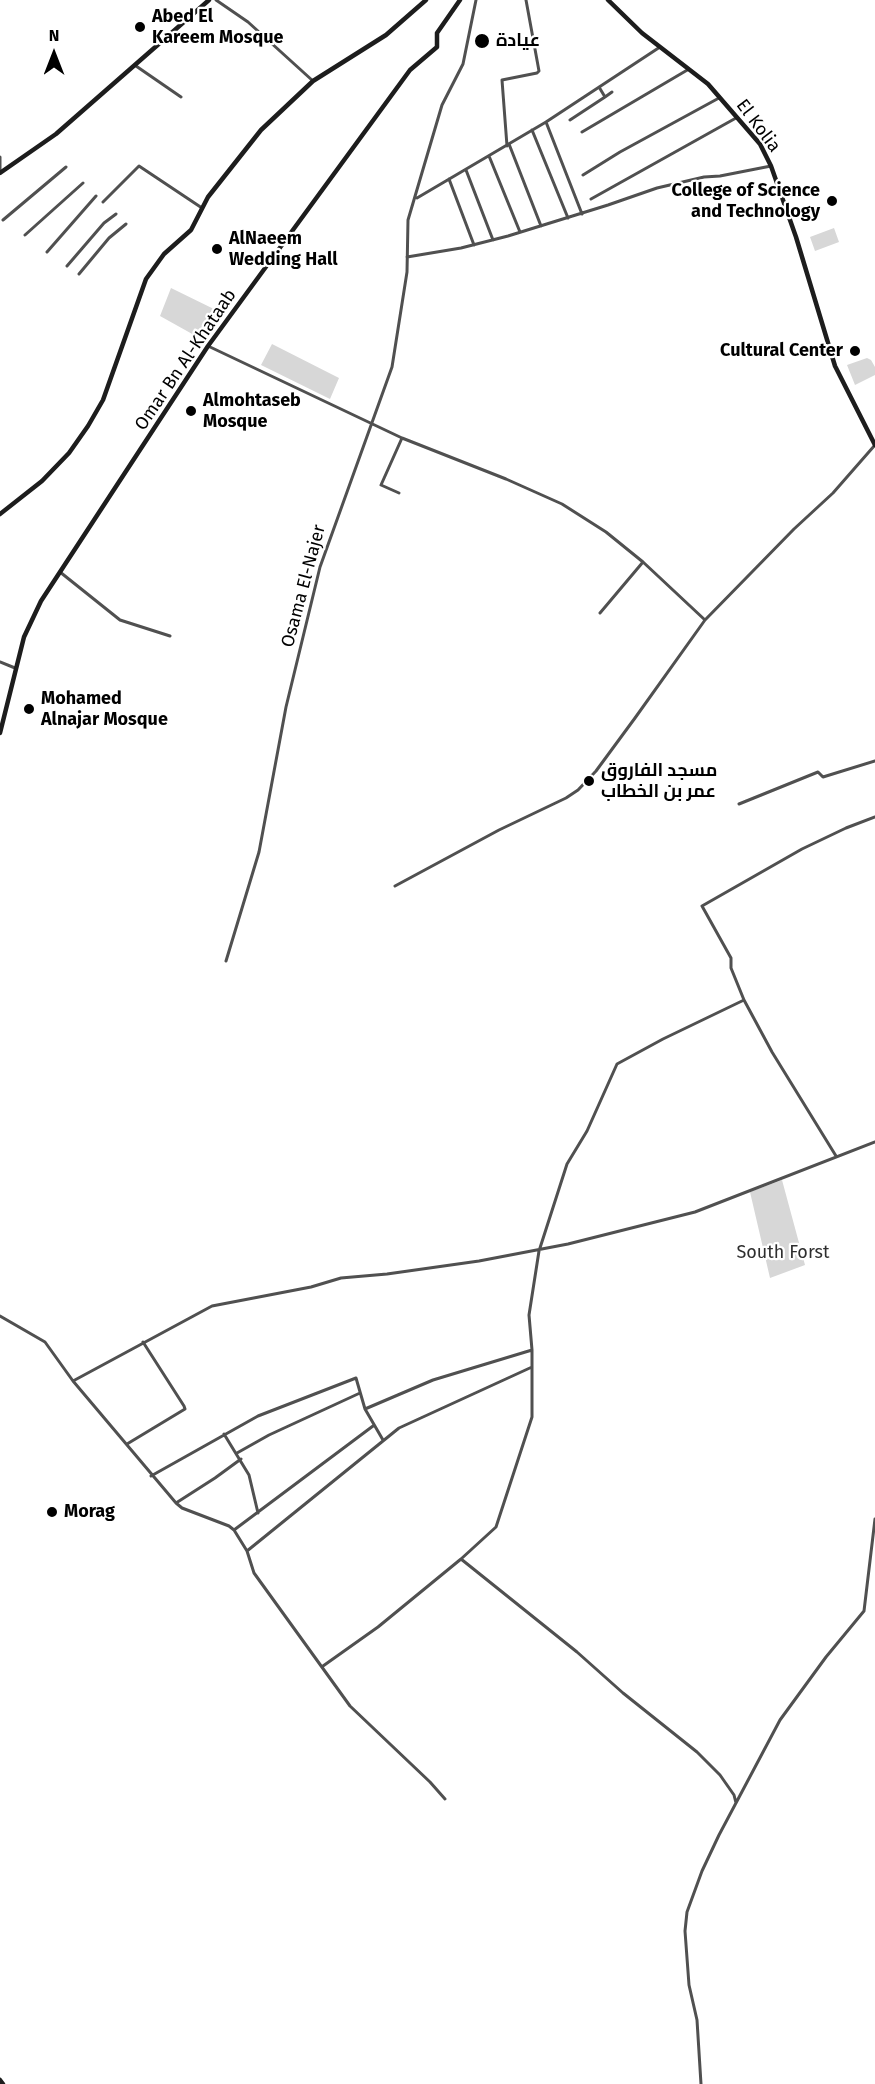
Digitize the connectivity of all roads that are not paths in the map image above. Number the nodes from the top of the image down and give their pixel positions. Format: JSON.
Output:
{"nodes":[{"id":1,"x":209,"y":0,"type":"edge"},
{"id":2,"x":216,"y":0,"type":"edge"},
{"id":3,"x":426,"y":0,"type":"edge"},
{"id":4,"x":460,"y":0,"type":"edge"},
{"id":5,"x":476,"y":0,"type":"edge"},
{"id":6,"x":526,"y":0,"type":"edge"},
{"id":7,"x":608,"y":0,"type":"edge"},
{"id":8,"x":660,"y":47,"type":"junction"},
{"id":9,"x":135,"y":65,"type":"junction"},
{"id":10,"x":689,"y":69,"type":"junction"},
{"id":11,"x":313,"y":81,"type":"junction"},
{"id":12,"x":599,"y":87,"type":"junction"},
{"id":13,"x":612,"y":92,"type":"dead end"},
{"id":14,"x":605,"y":97,"type":"junction"},
{"id":15,"x":181,"y":98,"type":"dead end"},
{"id":16,"x":719,"y":98,"type":"junction"},
{"id":17,"x":736,"y":118,"type":"junction"},
{"id":18,"x":570,"y":120,"type":"dead end"},
{"id":19,"x":546,"y":122,"type":"junction"},
{"id":20,"x":532,"y":130,"type":"junction"},
{"id":21,"x":582,"y":132,"type":"dead end"},
{"id":22,"x":508,"y":145,"type":"junction"},
{"id":23,"x":489,"y":156,"type":"junction"},
{"id":24,"x":0,"y":157,"type":"edge"},
{"id":25,"x":771,"y":166,"type":"junction"},
{"id":26,"x":66,"y":167,"type":"dead end"},
{"id":27,"x":466,"y":170,"type":"junction"},
{"id":28,"x":0,"y":173,"type":"edge"},
{"id":29,"x":583,"y":175,"type":"dead end"},
{"id":30,"x":449,"y":179,"type":"junction"},
{"id":31,"x":82,"y":183,"type":"dead end"},
{"id":32,"x":96,"y":196,"type":"dead end"},
{"id":33,"x":415,"y":199,"type":"junction"},
{"id":34,"x":591,"y":199,"type":"dead end"},
{"id":35,"x":103,"y":202,"type":"dead end"},
{"id":36,"x":202,"y":208,"type":"junction"},
{"id":37,"x":582,"y":213,"type":"junction"},
{"id":38,"x":116,"y":214,"type":"dead end"},
{"id":39,"x":568,"y":218,"type":"junction"},
{"id":40,"x":3,"y":220,"type":"dead end"},
{"id":41,"x":126,"y":224,"type":"dead end"},
{"id":42,"x":541,"y":226,"type":"junction"},
{"id":43,"x":520,"y":232,"type":"junction"},
{"id":44,"x":25,"y":235,"type":"dead end"},
{"id":45,"x":493,"y":240,"type":"junction"},
{"id":46,"x":474,"y":245,"type":"junction"},
{"id":47,"x":47,"y":252,"type":"dead end"},
{"id":48,"x":407,"y":256,"type":"junction"},
{"id":49,"x":67,"y":267,"type":"dead end"},
{"id":50,"x":79,"y":274,"type":"dead end"},
{"id":51,"x":208,"y":346,"type":"junction"},
{"id":52,"x":373,"y":424,"type":"junction"},
{"id":53,"x":402,"y":438,"type":"junction"},
{"id":54,"x":875,"y":445,"type":"edge"},
{"id":55,"x":399,"y":493,"type":"dead end"},
{"id":56,"x":0,"y":514,"type":"edge"},
{"id":57,"x":643,"y":562,"type":"junction"},
{"id":58,"x":60,"y":572,"type":"junction"},
{"id":59,"x":600,"y":613,"type":"dead end"},
{"id":60,"x":705,"y":620,"type":"junction"},
{"id":61,"x":170,"y":636,"type":"dead end"},
{"id":62,"x":0,"y":662,"type":"edge"},
{"id":63,"x":16,"y":668,"type":"junction"},
{"id":64,"x":0,"y":733,"type":"edge"},
{"id":65,"x":875,"y":761,"type":"edge"},
{"id":66,"x":739,"y":804,"type":"dead end"},
{"id":67,"x":875,"y":817,"type":"edge"},
{"id":68,"x":395,"y":886,"type":"dead end"},
{"id":69,"x":226,"y":961,"type":"dead end"},
{"id":70,"x":744,"y":1000,"type":"junction"},
{"id":71,"x":875,"y":1142,"type":"edge"},
{"id":72,"x":836,"y":1156,"type":"junction"},
{"id":73,"x":539,"y":1251,"type":"junction"},
{"id":74,"x":0,"y":1316,"type":"edge"},
{"id":75,"x":143,"y":1342,"type":"junction"},
{"id":76,"x":532,"y":1350,"type":"junction"},
{"id":77,"x":532,"y":1367,"type":"junction"},
{"id":78,"x":73,"y":1381,"type":"junction"},
{"id":79,"x":360,"y":1393,"type":"junction"},
{"id":80,"x":365,"y":1409,"type":"junction"},
{"id":81,"x":373,"y":1426,"type":"junction"},
{"id":82,"x":224,"y":1434,"type":"junction"},
{"id":83,"x":383,"y":1440,"type":"junction"},
{"id":84,"x":127,"y":1444,"type":"junction"},
{"id":85,"x":237,"y":1453,"type":"junction"},
{"id":86,"x":241,"y":1459,"type":"junction"},
{"id":87,"x":151,"y":1476,"type":"junction"},
{"id":88,"x":176,"y":1503,"type":"junction"},
{"id":89,"x":258,"y":1513,"type":"junction"},
{"id":90,"x":875,"y":1519,"type":"edge"},
{"id":91,"x":234,"y":1530,"type":"junction"},
{"id":92,"x":247,"y":1551,"type":"junction"},
{"id":93,"x":461,"y":1559,"type":"junction"},
{"id":94,"x":323,"y":1666,"type":"junction"},
{"id":95,"x":445,"y":1799,"type":"dead end"},
{"id":96,"x":736,"y":1804,"type":"junction"},
{"id":97,"x":0,"y":2080,"type":"edge"},
{"id":98,"x":3,"y":2084,"type":"edge"},
{"id":99,"x":701,"y":2084,"type":"edge"}],
"edges":[{"from":1,"to":9,"type":"street"},
{"from":2,"to":11,"type":"street"},
{"from":3,"to":11,"type":"street"},
{"from":4,"to":51,"type":"street","name":"Omar Bn Al-Khataab"},
{"from":5,"to":33,"type":"street","name":"Osama El-Najer"},
{"from":6,"to":22,"type":"street"},
{"from":7,"to":8,"type":"street","name":"El Kolia"},
{"from":8,"to":10,"type":"street","name":"El Kolia"},
{"from":8,"to":12,"type":"street"},
{"from":9,"to":15,"type":"street"},
{"from":9,"to":28,"type":"street"},
{"from":10,"to":16,"type":"street","name":"El Kolia"},
{"from":10,"to":21,"type":"street"},
{"from":11,"to":36,"type":"street"},
{"from":12,"to":14,"type":"street"},
{"from":12,"to":19,"type":"street"},
{"from":13,"to":14,"type":"street"},
{"from":14,"to":18,"type":"street"},
{"from":16,"to":17,"type":"street","name":"El Kolia"},
{"from":16,"to":29,"type":"street"},
{"from":17,"to":25,"type":"street","name":"El Kolia"},
{"from":17,"to":34,"type":"street"},
{"from":19,"to":20,"type":"street"},
{"from":19,"to":37,"type":"street"},
{"from":20,"to":22,"type":"street"},
{"from":20,"to":39,"type":"street"},
{"from":22,"to":23,"type":"street"},
{"from":22,"to":42,"type":"street"},
{"from":23,"to":27,"type":"street"},
{"from":23,"to":43,"type":"street"},
{"from":24,"to":28,"type":"street"},
{"from":25,"to":37,"type":"street"},
{"from":25,"to":54,"type":"street","name":"El Kolia"},
{"from":26,"to":40,"type":"street"},
{"from":27,"to":30,"type":"street"},
{"from":27,"to":45,"type":"street"},
{"from":30,"to":33,"type":"street"},
{"from":30,"to":46,"type":"street"},
{"from":31,"to":44,"type":"street"},
{"from":32,"to":47,"type":"street"},
{"from":33,"to":48,"type":"street","name":"Osama El-Najer"},
{"from":35,"to":36,"type":"street"},
{"from":36,"to":56,"type":"street"},
{"from":37,"to":39,"type":"street"},
{"from":38,"to":49,"type":"street"},
{"from":39,"to":42,"type":"street"},
{"from":41,"to":50,"type":"street"},
{"from":42,"to":43,"type":"street"},
{"from":43,"to":45,"type":"street"},
{"from":45,"to":46,"type":"street"},
{"from":46,"to":48,"type":"street"},
{"from":48,"to":52,"type":"street","name":"Osama El-Najer"},
{"from":51,"to":52,"type":"street"},
{"from":51,"to":58,"type":"street","name":"Omar Bn Al-Khataab"},
{"from":52,"to":53,"type":"street"},
{"from":52,"to":69,"type":"street","name":"Osama El-Najer"},
{"from":53,"to":55,"type":"street"},
{"from":53,"to":57,"type":"street"},
{"from":54,"to":60,"type":"street"},
{"from":57,"to":59,"type":"street"},
{"from":57,"to":60,"type":"street"},
{"from":58,"to":61,"type":"street"},
{"from":58,"to":63,"type":"street","name":"Omar Bn Al-Khataab"},
{"from":60,"to":68,"type":"street"},
{"from":62,"to":63,"type":"street"},
{"from":63,"to":64,"type":"street","name":"Omar Bn Al-Khataab"},
{"from":65,"to":66,"type":"street"},
{"from":67,"to":70,"type":"street"},
{"from":70,"to":72,"type":"street"},
{"from":70,"to":73,"type":"street"},
{"from":71,"to":72,"type":"street"},
{"from":72,"to":73,"type":"street"},
{"from":73,"to":75,"type":"street"},
{"from":73,"to":76,"type":"street"},
{"from":74,"to":78,"type":"street"},
{"from":75,"to":78,"type":"street"},
{"from":75,"to":84,"type":"street"},
{"from":76,"to":77,"type":"street"},
{"from":76,"to":80,"type":"street"},
{"from":77,"to":83,"type":"street"},
{"from":77,"to":93,"type":"street"},
{"from":78,"to":84,"type":"street"},
{"from":79,"to":80,"type":"street"},
{"from":79,"to":82,"type":"street"},
{"from":79,"to":85,"type":"street"},
{"from":80,"to":81,"type":"street"},
{"from":81,"to":83,"type":"street"},
{"from":81,"to":89,"type":"street"},
{"from":82,"to":85,"type":"street"},
{"from":82,"to":87,"type":"street"},
{"from":83,"to":92,"type":"street"},
{"from":84,"to":87,"type":"street"},
{"from":85,"to":86,"type":"street"},
{"from":86,"to":88,"type":"street"},
{"from":86,"to":89,"type":"street"},
{"from":87,"to":88,"type":"street"},
{"from":88,"to":91,"type":"street"},
{"from":89,"to":91,"type":"street"},
{"from":90,"to":96,"type":"street"},
{"from":91,"to":92,"type":"street"},
{"from":92,"to":94,"type":"street"},
{"from":93,"to":94,"type":"street"},
{"from":93,"to":96,"type":"street"},
{"from":94,"to":95,"type":"street"},
{"from":96,"to":99,"type":"street"},
{"from":97,"to":98,"type":"street"}]}
